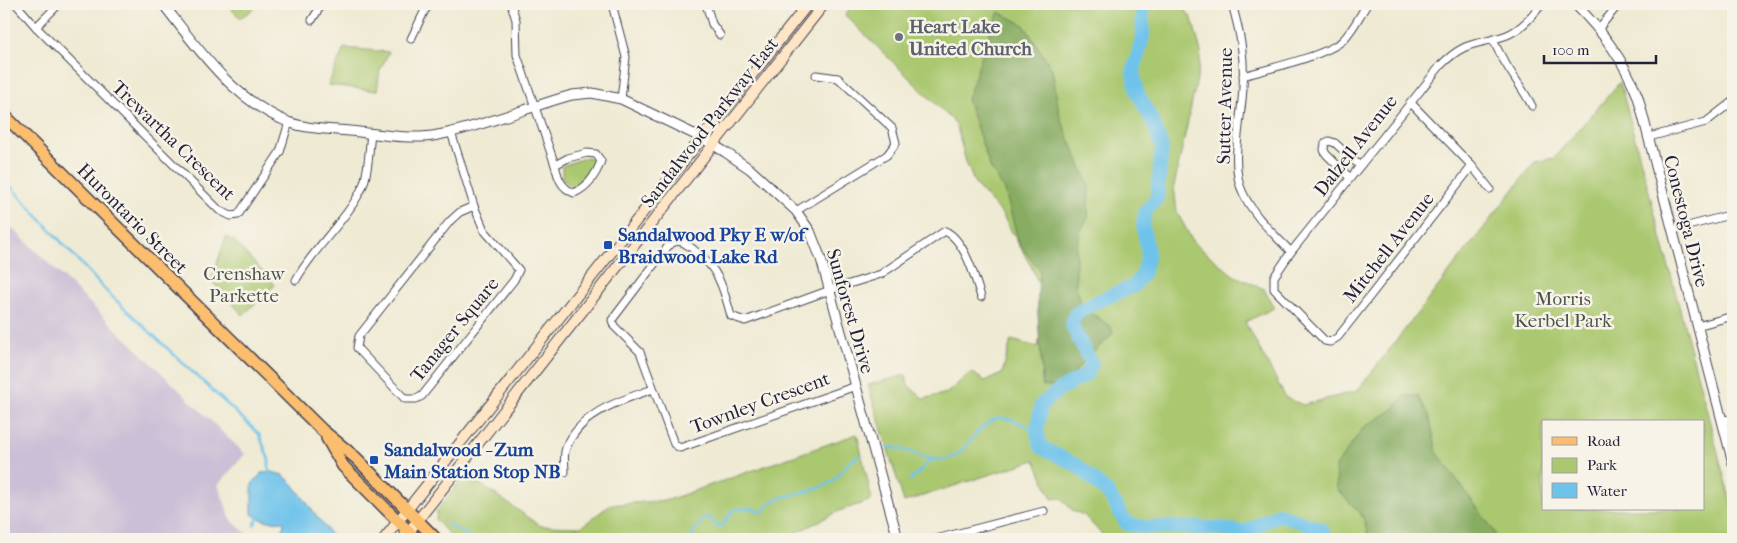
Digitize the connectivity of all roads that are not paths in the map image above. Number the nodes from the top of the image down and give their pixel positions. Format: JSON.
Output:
{"nodes":[{"id":1,"x":16,"y":4,"type":"edge"},
{"id":2,"x":59,"y":4,"type":"edge"},
{"id":3,"x":163,"y":4,"type":"edge"},
{"id":4,"x":322,"y":4,"type":"edge"},
{"id":5,"x":431,"y":4,"type":"edge"},
{"id":6,"x":511,"y":4,"type":"edge"},
{"id":7,"x":614,"y":4,"type":"edge"},
{"id":8,"x":706,"y":4,"type":"edge"},
{"id":9,"x":808,"y":4,"type":"edge"},
{"id":10,"x":824,"y":4,"type":"edge"},
{"id":11,"x":1232,"y":4,"type":"edge"},
{"id":12,"x":1542,"y":4,"type":"edge"},
{"id":13,"x":1575,"y":4,"type":"edge"},
{"id":14,"x":1619,"y":4,"type":"edge"},
{"id":15,"x":1366,"y":6,"type":"dead end"},
{"id":16,"x":312,"y":20,"type":"dead end"},
{"id":17,"x":36,"y":27,"type":"junction"},
{"id":18,"x":1599,"y":28,"type":"junction"},
{"id":19,"x":720,"y":34,"type":"dead end"},
{"id":20,"x":411,"y":39,"type":"dead end"},
{"id":21,"x":1493,"y":39,"type":"junction"},
{"id":22,"x":816,"y":75,"type":"dead end"},
{"id":23,"x":1243,"y":76,"type":"junction"},
{"id":24,"x":621,"y":100,"type":"junction"},
{"id":25,"x":1733,"y":101,"type":"edge"},
{"id":26,"x":1410,"y":102,"type":"junction"},
{"id":27,"x":534,"y":105,"type":"junction"},
{"id":28,"x":1532,"y":106,"type":"dead end"},
{"id":29,"x":4,"y":115,"type":"edge"},
{"id":30,"x":289,"y":122,"type":"junction"},
{"id":31,"x":451,"y":132,"type":"junction"},
{"id":32,"x":371,"y":133,"type":"junction"},
{"id":33,"x":1649,"y":137,"type":"junction"},
{"id":34,"x":702,"y":138,"type":"junction"},
{"id":35,"x":713,"y":144,"type":"junction"},
{"id":36,"x":555,"y":165,"type":"junction"},
{"id":37,"x":1360,"y":166,"type":"junction"},
{"id":38,"x":1472,"y":166,"type":"junction"},
{"id":39,"x":1350,"y":178,"type":"junction"},
{"id":40,"x":1490,"y":188,"type":"dead end"},
{"id":41,"x":474,"y":206,"type":"junction"},
{"id":42,"x":796,"y":210,"type":"junction"},
{"id":43,"x":1733,"y":214,"type":"edge"},
{"id":44,"x":1672,"y":230,"type":"junction"},
{"id":45,"x":1292,"y":252,"type":"junction"},
{"id":46,"x":296,"y":280,"type":"dead end"},
{"id":47,"x":830,"y":290,"type":"junction"},
{"id":48,"x":981,"y":296,"type":"dead end"},
{"id":49,"x":1733,"y":316,"type":"edge"},
{"id":50,"x":1697,"y":326,"type":"junction"},
{"id":51,"x":1325,"y":340,"type":"joint"},
{"id":52,"x":856,"y":386,"type":"junction"},
{"id":53,"x":653,"y":390,"type":"junction"},
{"id":54,"x":1733,"y":418,"type":"edge"},
{"id":55,"x":1722,"y":421,"type":"junction"},
{"id":56,"x":322,"y":430,"type":"junction"},
{"id":57,"x":1733,"y":463,"type":"edge"},
{"id":58,"x":565,"y":472,"type":"dead end"},
{"id":59,"x":407,"y":510,"type":"junction"},
{"id":60,"x":1044,"y":511,"type":"dead end"},
{"id":61,"x":418,"y":520,"type":"junction"},
{"id":62,"x":398,"y":521,"type":"junction"},
{"id":63,"x":409,"y":537,"type":"edge"},
{"id":64,"x":384,"y":539,"type":"edge"},
{"id":65,"x":436,"y":539,"type":"edge"},
{"id":66,"x":898,"y":539,"type":"edge"},
{"id":67,"x":936,"y":539,"type":"edge"}],
"edges":[{"from":1,"to":17,"type":"street","name":"Trewartha Crescent"},
{"from":2,"to":17,"type":"street"},
{"from":3,"to":30,"type":"street","name":"Sunforest Drive"},
{"from":4,"to":16,"type":"street"},
{"from":5,"to":20,"type":"street"},
{"from":6,"to":27,"type":"street"},
{"from":7,"to":24,"type":"street"},
{"from":8,"to":19,"type":"street"},
{"from":9,"to":34,"type":"main road","name":"Sandalwood Parkway East"},
{"from":10,"to":35,"type":"main road","name":"Sandalwood Parkway East"},
{"from":11,"to":23,"type":"street","name":"Sutter Avenue"},
{"from":12,"to":21,"type":"street","name":"Dalzell Avenue"},
{"from":13,"to":18,"type":"street","name":"Conestoga Drive"},
{"from":14,"to":18,"type":"street"},
{"from":15,"to":23,"type":"street"},
{"from":17,"to":30,"type":"street","name":"Trewartha Crescent"},
{"from":18,"to":33,"type":"street","name":"Conestoga Drive"},
{"from":21,"to":26,"type":"street","name":"Dalzell Avenue"},
{"from":21,"to":28,"type":"street"},
{"from":22,"to":42,"type":"street"},
{"from":23,"to":45,"type":"street","name":"Sutter Avenue"},
{"from":24,"to":27,"type":"street","name":"Sunforest Drive"},
{"from":24,"to":34,"type":"street","name":"Sunforest Drive"},
{"from":25,"to":33,"type":"street"},
{"from":26,"to":37,"type":"street","name":"Dalzell Avenue"},
{"from":26,"to":38,"type":"street"},
{"from":27,"to":31,"type":"street","name":"Sunforest Drive"},
{"from":27,"to":36,"type":"street"},
{"from":29,"to":56,"type":"main road","name":"Hurontario Street"},
{"from":30,"to":32,"type":"street","name":"Sunforest Drive"},
{"from":31,"to":32,"type":"street","name":"Sunforest Drive"},
{"from":31,"to":41,"type":"street","name":"Tanager Square"},
{"from":32,"to":46,"type":"street"},
{"from":33,"to":44,"type":"street","name":"Conestoga Drive"},
{"from":34,"to":35,"type":"street","name":"Sunforest Drive"},
{"from":34,"to":59,"type":"main road","name":"Sandalwood Parkway East"},
{"from":35,"to":42,"type":"street","name":"Sunforest Drive"},
{"from":35,"to":61,"type":"main road","name":"Sandalwood Parkway East"},
{"from":36,"to":36,"type":"street"},
{"from":37,"to":39,"type":"street","name":"Dalzell Avenue"},
{"from":37,"to":39,"type":"street"},
{"from":38,"to":40,"type":"street"},
{"from":38,"to":51,"type":"street","name":"Mitchell Avenue"},
{"from":39,"to":45,"type":"street","name":"Dalzell Avenue"},
{"from":41,"to":41,"type":"street","name":"Tanager Square"},
{"from":42,"to":47,"type":"street","name":"Sunforest Drive"},
{"from":43,"to":44,"type":"street"},
{"from":44,"to":50,"type":"street","name":"Conestoga Drive"},
{"from":45,"to":51,"type":"street","name":"Dalzell Avenue"},
{"from":47,"to":48,"type":"street"},
{"from":47,"to":52,"type":"street","name":"Sunforest Drive"},
{"from":47,"to":53,"type":"street","name":"Townley Crescent"},
{"from":49,"to":50,"type":"street"},
{"from":50,"to":55,"type":"street","name":"Conestoga Drive"},
{"from":52,"to":53,"type":"street","name":"Townley Crescent"},
{"from":52,"to":66,"type":"street","name":"Sunforest Drive"},
{"from":53,"to":58,"type":"street"},
{"from":54,"to":55,"type":"street"},
{"from":55,"to":57,"type":"street","name":"Conestoga Drive"},
{"from":56,"to":59,"type":"main road","name":"Hurontario Street"},
{"from":56,"to":62,"type":"main road","name":"Hurontario Street"},
{"from":59,"to":61,"type":"main road","name":"Hurontario Street"},
{"from":59,"to":62,"type":"main road","name":"Sandalwood Parkway East"},
{"from":60,"to":67,"type":"street"},
{"from":61,"to":63,"type":"main road","name":"Sandalwood Parkway East"},
{"from":61,"to":65,"type":"main road","name":"Hurontario Street"},
{"from":62,"to":63,"type":"main road","name":"Hurontario Street"},
{"from":62,"to":64,"type":"main road","name":"Sandalwood Parkway East"}]}
